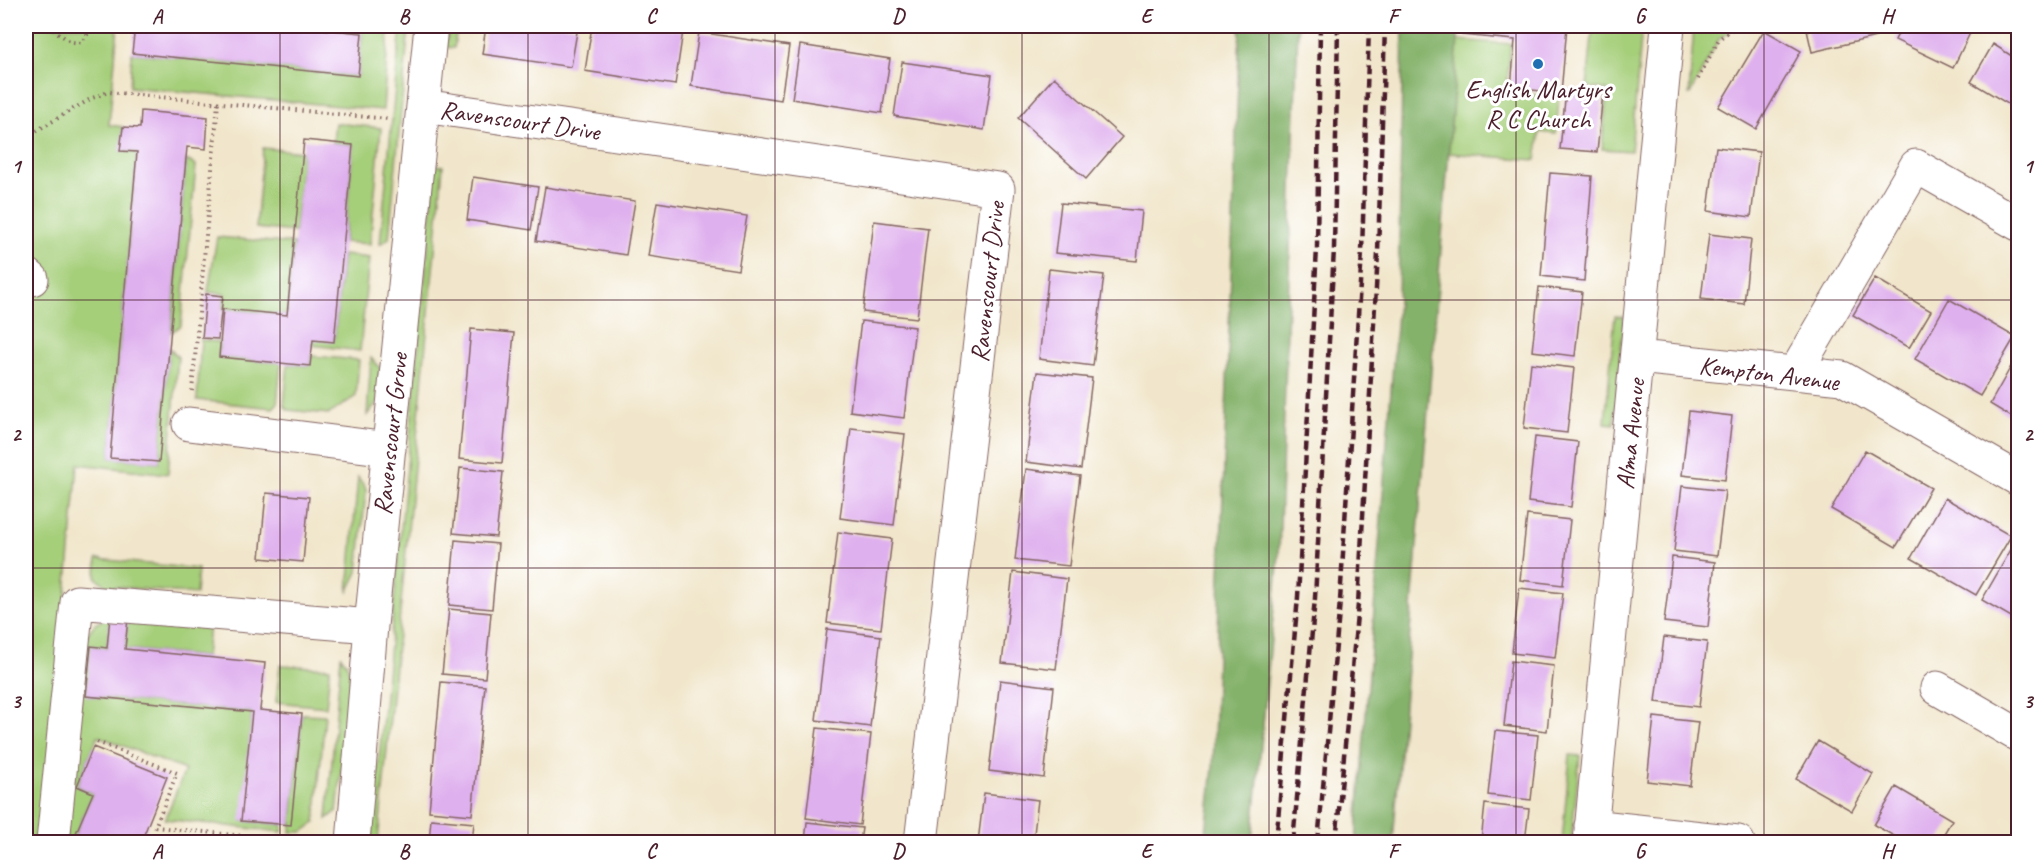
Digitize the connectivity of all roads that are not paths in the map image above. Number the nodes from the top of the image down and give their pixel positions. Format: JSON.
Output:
{"nodes":[{"id":1,"x":431,"y":26,"type":"edge"},
{"id":2,"x":1668,"y":26,"type":"edge"},
{"id":3,"x":422,"y":114,"type":"junction"},
{"id":4,"x":2019,"y":225,"type":"edge"},
{"id":5,"x":1638,"y":357,"type":"junction"},
{"id":6,"x":1795,"y":373,"type":"junction"},
{"id":7,"x":189,"y":424,"type":"road end"},
{"id":8,"x":389,"y":449,"type":"junction"},
{"id":9,"x":2019,"y":479,"type":"edge"},
{"id":10,"x":371,"y":626,"type":"junction"},
{"id":11,"x":1937,"y":688,"type":"dead end"},
{"id":12,"x":2019,"y":735,"type":"edge"},
{"id":13,"x":1590,"y":834,"type":"edge"},
{"id":14,"x":53,"y":843,"type":"edge"},
{"id":15,"x":353,"y":843,"type":"edge"},
{"id":16,"x":921,"y":843,"type":"edge"},
{"id":17,"x":1738,"y":843,"type":"edge"}],
"edges":[{"from":1,"to":3,"type":"street","name":"Ravenscourt Grove"},
{"from":2,"to":5,"type":"street","name":"Alma Avenue"},
{"from":3,"to":8,"type":"street","name":"Ravenscourt Grove"},
{"from":3,"to":16,"type":"street","name":"Ravenscourt Drive"},
{"from":4,"to":6,"type":"street"},
{"from":5,"to":6,"type":"street","name":"Kempton Avenue"},
{"from":5,"to":13,"type":"street","name":"Alma Avenue"},
{"from":6,"to":9,"type":"street","name":"Kempton Avenue"},
{"from":7,"to":8,"type":"street"},
{"from":8,"to":10,"type":"street","name":"Ravenscourt Grove"},
{"from":10,"to":14,"type":"street"},
{"from":10,"to":15,"type":"street","name":"Ravenscourt Grove"},
{"from":11,"to":12,"type":"street"},
{"from":13,"to":17,"type":"street"}]}
